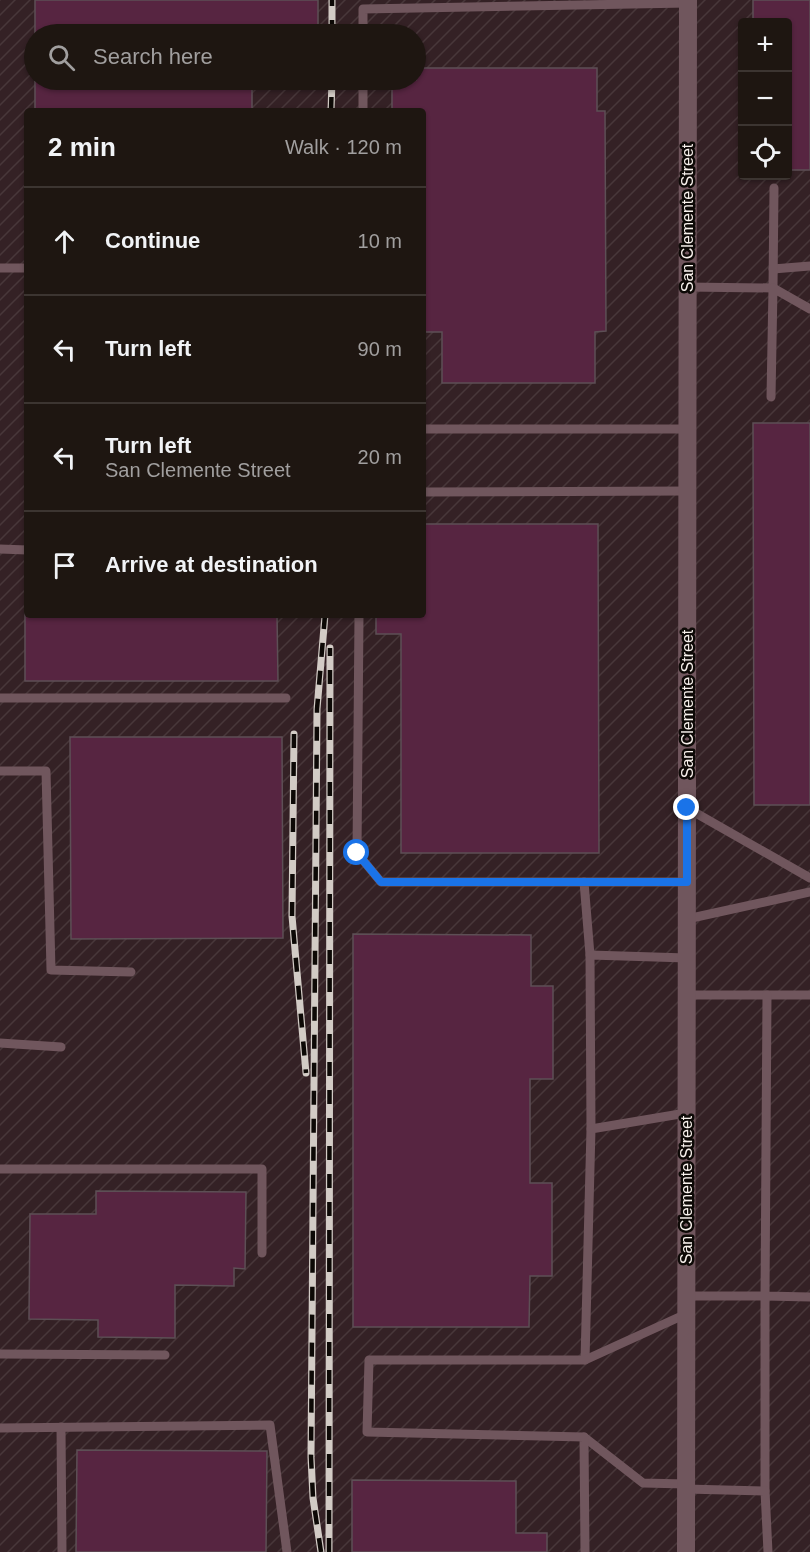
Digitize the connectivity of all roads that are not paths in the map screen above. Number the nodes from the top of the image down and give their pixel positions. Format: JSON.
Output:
{"nodes":[{"id":1,"x":688,"y":2,"type":"edge"},
{"id":2,"x":363,"y":24,"type":"edge"},
{"id":3,"x":363,"y":90,"type":"edge"},
{"id":4,"x":363,"y":108,"type":"edge"},
{"id":5,"x":774,"y":188,"type":"dead end"},
{"id":6,"x":810,"y":266,"type":"edge"},
{"id":7,"x":0,"y":268,"type":"edge"},
{"id":8,"x":24,"y":268,"type":"edge"},
{"id":9,"x":773,"y":269,"type":"junction"},
{"id":10,"x":687,"y":287,"type":"junction"},
{"id":11,"x":773,"y":288,"type":"junction"},
{"id":12,"x":810,"y":309,"type":"edge"},
{"id":13,"x":771,"y":397,"type":"dead end"},
{"id":14,"x":426,"y":429,"type":"edge"},
{"id":15,"x":687,"y":429,"type":"junction"},
{"id":16,"x":687,"y":491,"type":"junction"},
{"id":17,"x":426,"y":492,"type":"edge"},
{"id":18,"x":0,"y":549,"type":"edge"},
{"id":19,"x":24,"y":550,"type":"edge"},
{"id":20,"x":358,"y":618,"type":"edge"},
{"id":21,"x":0,"y":698,"type":"edge"},
{"id":22,"x":286,"y":698,"type":"dead end"},
{"id":23,"x":0,"y":771,"type":"edge"},
{"id":24,"x":687,"y":808,"type":"junction"},
{"id":25,"x":810,"y":878,"type":"edge"},
{"id":26,"x":584,"y":882,"type":"junction"},
{"id":27,"x":687,"y":882,"type":"junction"},
{"id":28,"x":810,"y":892,"type":"edge"},
{"id":29,"x":687,"y":920,"type":"junction"},
{"id":30,"x":590,"y":954,"type":"junction"},
{"id":31,"x":687,"y":958,"type":"junction"},
{"id":32,"x":131,"y":972,"type":"dead end"},
{"id":33,"x":686,"y":995,"type":"junction"},
{"id":34,"x":767,"y":995,"type":"junction"},
{"id":35,"x":810,"y":995,"type":"edge"},
{"id":36,"x":0,"y":1043,"type":"edge"},
{"id":37,"x":61,"y":1047,"type":"dead end"},
{"id":38,"x":686,"y":1113,"type":"junction"},
{"id":39,"x":591,"y":1129,"type":"junction"},
{"id":40,"x":0,"y":1169,"type":"edge"},
{"id":41,"x":262,"y":1253,"type":"dead end"},
{"id":42,"x":765,"y":1296,"type":"junction"},
{"id":43,"x":810,"y":1297,"type":"edge"},
{"id":44,"x":686,"y":1305,"type":"junction"},
{"id":45,"x":0,"y":1354,"type":"edge"},
{"id":46,"x":165,"y":1355,"type":"dead end"},
{"id":47,"x":585,"y":1360,"type":"junction"},
{"id":48,"x":61,"y":1427,"type":"junction"},
{"id":49,"x":0,"y":1428,"type":"edge"},
{"id":50,"x":584,"y":1437,"type":"junction"},
{"id":51,"x":686,"y":1487,"type":"junction"},
{"id":52,"x":765,"y":1491,"type":"junction"},
{"id":53,"x":62,"y":1552,"type":"edge"},
{"id":54,"x":287,"y":1552,"type":"edge"},
{"id":55,"x":585,"y":1552,"type":"edge"},
{"id":56,"x":686,"y":1552,"type":"edge"},
{"id":57,"x":768,"y":1552,"type":"edge"}],
"edges":[{"from":1,"to":2,"type":"lane"},
{"from":1,"to":10,"type":"street","name":"San Clemente Street"},
{"from":3,"to":4,"type":"lane"},
{"from":5,"to":9,"type":"lane"},
{"from":6,"to":9,"type":"lane"},
{"from":7,"to":8,"type":"lane"},
{"from":9,"to":11,"type":"lane"},
{"from":10,"to":11,"type":"lane"},
{"from":10,"to":15,"type":"street","name":"San Clemente Street"},
{"from":11,"to":12,"type":"lane"},
{"from":11,"to":13,"type":"lane"},
{"from":14,"to":15,"type":"lane"},
{"from":15,"to":16,"type":"street","name":"San Clemente Street"},
{"from":16,"to":17,"type":"lane"},
{"from":16,"to":24,"type":"street","name":"San Clemente Street"},
{"from":18,"to":19,"type":"lane"},
{"from":20,"to":26,"type":"lane"},
{"from":21,"to":22,"type":"lane"},
{"from":23,"to":32,"type":"lane"},
{"from":24,"to":25,"type":"lane"},
{"from":24,"to":27,"type":"street","name":"San Clemente Street"},
{"from":26,"to":27,"type":"lane"},
{"from":26,"to":30,"type":"lane"},
{"from":27,"to":29,"type":"street","name":"San Clemente Street"},
{"from":28,"to":29,"type":"lane"},
{"from":29,"to":31,"type":"street","name":"San Clemente Street"},
{"from":30,"to":31,"type":"lane"},
{"from":30,"to":39,"type":"lane"},
{"from":31,"to":33,"type":"street","name":"San Clemente Street"},
{"from":33,"to":34,"type":"lane"},
{"from":33,"to":38,"type":"street","name":"San Clemente Street"},
{"from":34,"to":35,"type":"lane"},
{"from":34,"to":42,"type":"lane"},
{"from":36,"to":37,"type":"lane"},
{"from":38,"to":39,"type":"lane"},
{"from":38,"to":44,"type":"street","name":"San Clemente Street"},
{"from":39,"to":47,"type":"lane"},
{"from":40,"to":41,"type":"lane"},
{"from":42,"to":43,"type":"lane"},
{"from":42,"to":44,"type":"lane"},
{"from":42,"to":52,"type":"lane"},
{"from":44,"to":47,"type":"lane"},
{"from":44,"to":51,"type":"street","name":"San Clemente Street"},
{"from":45,"to":46,"type":"lane"},
{"from":47,"to":50,"type":"lane"},
{"from":48,"to":49,"type":"lane"},
{"from":48,"to":53,"type":"lane"},
{"from":48,"to":54,"type":"lane"},
{"from":50,"to":51,"type":"lane"},
{"from":50,"to":55,"type":"lane"},
{"from":51,"to":52,"type":"lane"},
{"from":51,"to":56,"type":"street","name":"San Clemente Street"},
{"from":52,"to":57,"type":"lane"}]}
